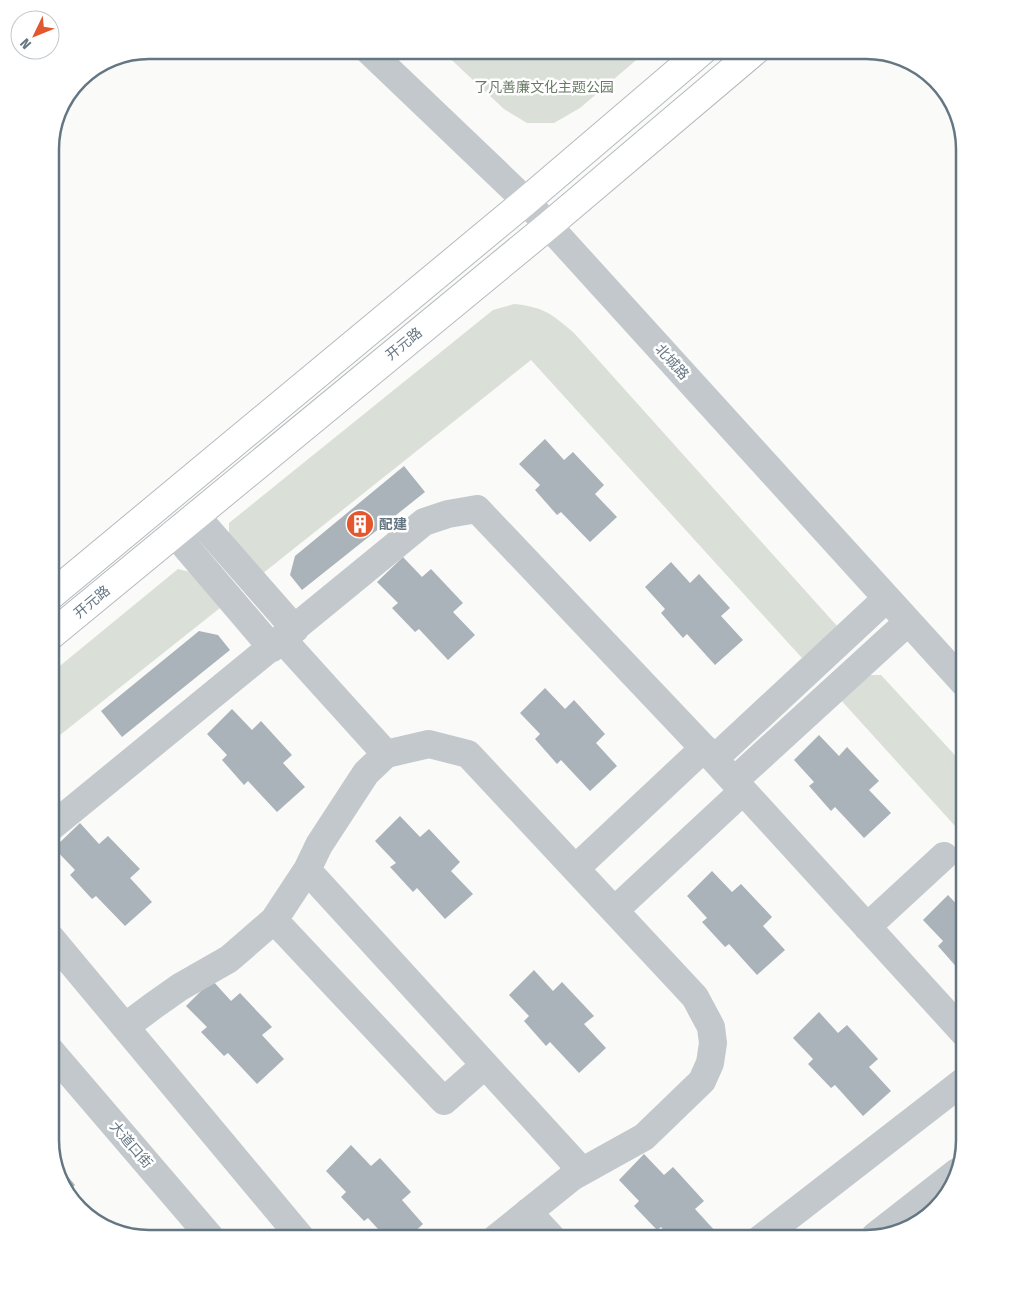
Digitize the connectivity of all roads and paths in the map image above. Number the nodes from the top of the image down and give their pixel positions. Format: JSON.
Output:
{"nodes":[{"id":1,"x":377,"y":59,"type":"edge"},
{"id":2,"x":692,"y":59,"type":"edge"},
{"id":3,"x":745,"y":59,"type":"edge"},
{"id":4,"x":526,"y":202,"type":"junction"},
{"id":5,"x":548,"y":226,"type":"junction"},
{"id":6,"x":196,"y":516,"type":"junction"},
{"id":7,"x":174,"y":534,"type":"junction"},
{"id":8,"x":59,"y":589,"type":"edge"},
{"id":9,"x":887,"y":598,"type":"junction"},
{"id":10,"x":908,"y":622,"type":"junction"},
{"id":11,"x":59,"y":629,"type":"edge"},
{"id":12,"x":283,"y":638,"type":"junction"},
{"id":13,"x":956,"y":674,"type":"edge"},
{"id":14,"x":386,"y":754,"type":"junction"},
{"id":15,"x":709,"y":754,"type":"junction"},
{"id":16,"x":739,"y":786,"type":"junction"},
{"id":17,"x":59,"y":821,"type":"edge"},
{"id":18,"x":944,"y":856,"type":"dead end"},
{"id":19,"x":576,"y":868,"type":"junction"},
{"id":20,"x":307,"y":870,"type":"junction"},
{"id":21,"x":615,"y":910,"type":"junction"},
{"id":22,"x":274,"y":920,"type":"junction"},
{"id":23,"x":867,"y":927,"type":"junction"},
{"id":24,"x":59,"y":948,"type":"edge"},
{"id":25,"x":956,"y":1024,"type":"edge"},
{"id":26,"x":125,"y":1028,"type":"junction"},
{"id":27,"x":59,"y":1064,"type":"edge"},
{"id":28,"x":485,"y":1065,"type":"junction"},
{"id":29,"x":956,"y":1087,"type":"edge"},
{"id":30,"x":582,"y":1171,"type":"junction"},
{"id":31,"x":947,"y":1180,"type":"edge"},
{"id":32,"x":528,"y":1212,"type":"junction"},
{"id":33,"x":886,"y":1228,"type":"edge"},
{"id":34,"x":204,"y":1230,"type":"edge"},
{"id":35,"x":294,"y":1230,"type":"edge"},
{"id":36,"x":506,"y":1230,"type":"edge"},
{"id":37,"x":545,"y":1230,"type":"edge"},
{"id":38,"x":772,"y":1230,"type":"edge"}],
"edges":[{"from":1,"to":4,"type":"street","name":"北城路"},
{"from":2,"to":4,"type":"main road"},
{"from":3,"to":5,"type":"main road","name":"开元路"},
{"from":4,"to":5,"type":"street","name":"北城路"},
{"from":4,"to":8,"type":"main road"},
{"from":5,"to":6,"type":"main road","name":"开元路"},
{"from":5,"to":9,"type":"street","name":"北城路"},
{"from":6,"to":7,"type":"main road","name":"开元路"},
{"from":6,"to":12,"type":"street"},
{"from":7,"to":11,"type":"main road","name":"开元路"},
{"from":7,"to":12,"type":"street"},
{"from":9,"to":10,"type":"street","name":"北城路"},
{"from":9,"to":15,"type":"street"},
{"from":10,"to":13,"type":"street","name":"北城路"},
{"from":10,"to":16,"type":"street"},
{"from":12,"to":14,"type":"street"},
{"from":12,"to":15,"type":"street"},
{"from":12,"to":17,"type":"street"},
{"from":14,"to":19,"type":"street"},
{"from":14,"to":20,"type":"street"},
{"from":15,"to":16,"type":"street"},
{"from":15,"to":19,"type":"street"},
{"from":16,"to":21,"type":"street"},
{"from":16,"to":23,"type":"street"},
{"from":18,"to":23,"type":"street"},
{"from":19,"to":21,"type":"street"},
{"from":20,"to":22,"type":"street"},
{"from":20,"to":28,"type":"street"},
{"from":21,"to":30,"type":"street"},
{"from":22,"to":26,"type":"street"},
{"from":22,"to":28,"type":"street"},
{"from":23,"to":25,"type":"street"},
{"from":24,"to":26,"type":"street"},
{"from":26,"to":35,"type":"street"},
{"from":27,"to":34,"type":"street","name":"大道口街"},
{"from":28,"to":30,"type":"street"},
{"from":29,"to":38,"type":"street"},
{"from":30,"to":32,"type":"street"},
{"from":31,"to":33,"type":"street"},
{"from":32,"to":36,"type":"street"},
{"from":32,"to":37,"type":"street"}]}
